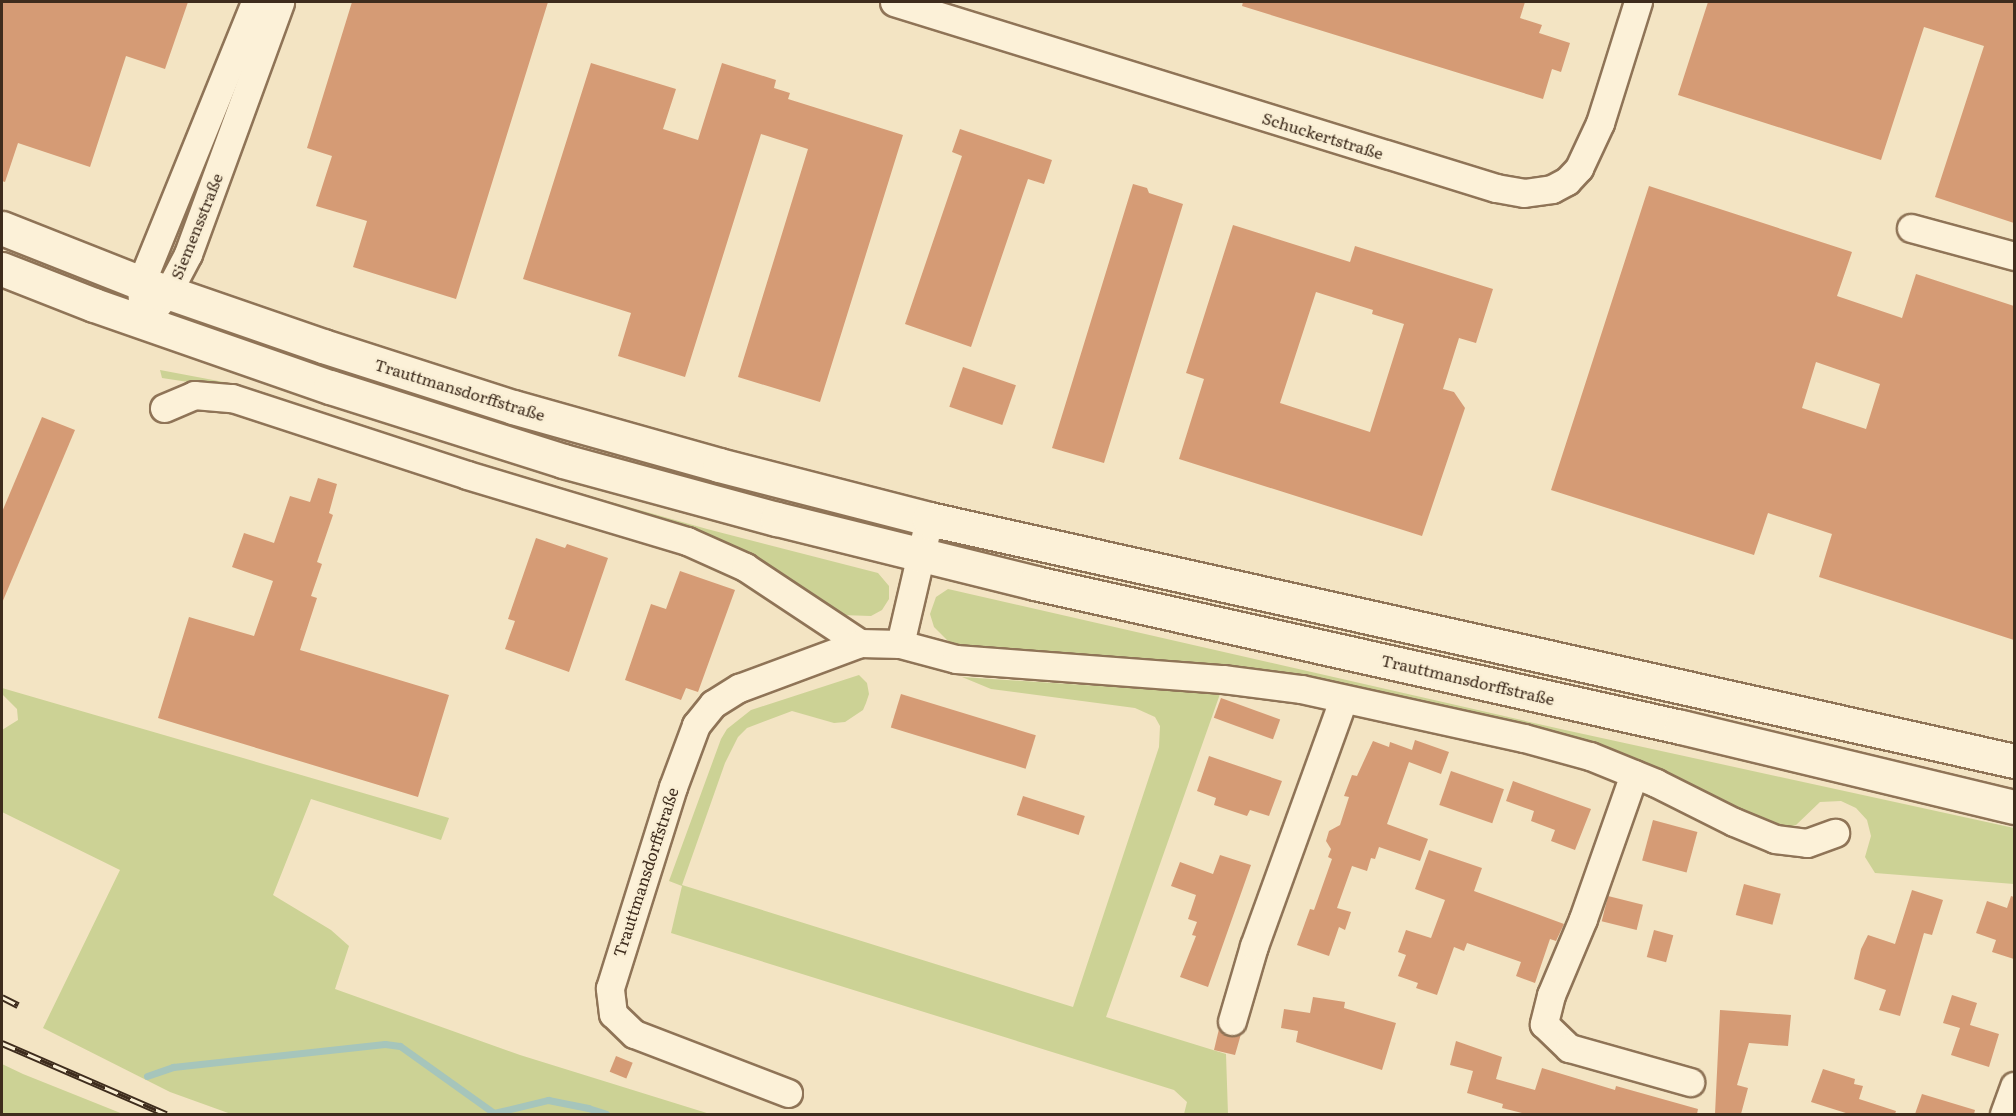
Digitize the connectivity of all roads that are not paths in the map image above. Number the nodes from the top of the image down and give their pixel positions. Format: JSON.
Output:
{"nodes":[{"id":1,"x":255,"y":2,"type":"edge"},
{"id":2,"x":280,"y":2,"type":"edge"},
{"id":3,"x":894,"y":2,"type":"edge"},
{"id":4,"x":1638,"y":2,"type":"edge"},
{"id":5,"x":2,"y":228,"type":"edge"},
{"id":6,"x":1911,"y":228,"type":"dead end"},
{"id":7,"x":2014,"y":256,"type":"edge"},
{"id":8,"x":2,"y":269,"type":"edge"},
{"id":9,"x":155,"y":288,"type":"junction"},
{"id":10,"x":142,"y":323,"type":"junction"},
{"id":11,"x":164,"y":408,"type":"dead end"},
{"id":12,"x":929,"y":519,"type":"junction"},
{"id":13,"x":920,"y":555,"type":"junction"},
{"id":14,"x":860,"y":643,"type":"junction"},
{"id":15,"x":900,"y":644,"type":"junction"},
{"id":16,"x":1343,"y":700,"type":"junction"},
{"id":17,"x":2014,"y":762,"type":"edge"},
{"id":18,"x":1634,"y":774,"type":"junction"},
{"id":19,"x":2014,"y":807,"type":"edge"},
{"id":20,"x":1835,"y":833,"type":"dead end"},
{"id":21,"x":1232,"y":1021,"type":"dead end"},
{"id":22,"x":1690,"y":1082,"type":"dead end"},
{"id":23,"x":2014,"y":1086,"type":"edge"},
{"id":24,"x":788,"y":1093,"type":"dead end"},
{"id":25,"x":2004,"y":1114,"type":"edge"}],
"edges":[{"from":1,"to":9,"type":"street","name":"Siemensstraße"},
{"from":2,"to":9,"type":"street","name":"Siemensstraße"},
{"from":3,"to":4,"type":"street","name":"Schuckertstraße"},
{"from":5,"to":9,"type":"main road","name":"Trauttmansdorffstraße"},
{"from":6,"to":7,"type":"street"},
{"from":8,"to":10,"type":"main road","name":"Trauttmansdorffstraße"},
{"from":9,"to":10,"type":"street","name":"Siemensstraße"},
{"from":9,"to":12,"type":"main road","name":"Trauttmansdorffstraße"},
{"from":10,"to":13,"type":"main road","name":"Trauttmansdorffstraße"},
{"from":11,"to":14,"type":"street"},
{"from":12,"to":13,"type":"street"},
{"from":12,"to":17,"type":"main road","name":"Trauttmansdorffstraße"},
{"from":13,"to":15,"type":"street"},
{"from":13,"to":19,"type":"main road","name":"Trauttmansdorffstraße"},
{"from":14,"to":15,"type":"street","name":"Trauttmansdorffstraße"},
{"from":14,"to":24,"type":"street","name":"Trauttmansdorffstraße"},
{"from":15,"to":16,"type":"street","name":"Trauttmansdorffstraße"},
{"from":16,"to":18,"type":"street","name":"Trauttmansdorffstraße"},
{"from":16,"to":21,"type":"street"},
{"from":18,"to":20,"type":"street","name":"Trauttmansdorffstraße"},
{"from":18,"to":22,"type":"street"},
{"from":23,"to":25,"type":"street"}]}
